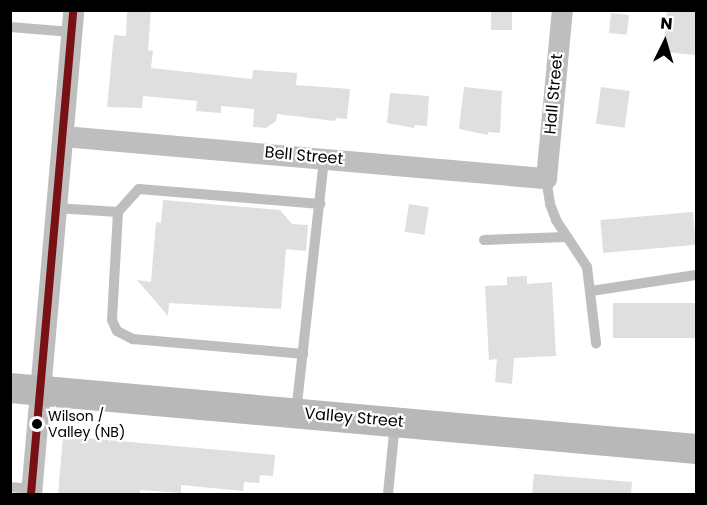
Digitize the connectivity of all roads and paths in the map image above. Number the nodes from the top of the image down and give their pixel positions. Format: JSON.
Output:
{"nodes":[{"id":1,"x":73,"y":10,"type":"edge"},
{"id":2,"x":562,"y":10,"type":"edge"},
{"id":3,"x":10,"y":27,"type":"edge"},
{"id":4,"x":72,"y":32,"type":"junction"},
{"id":5,"x":63,"y":136,"type":"junction"},
{"id":6,"x":324,"y":158,"type":"junction"},
{"id":7,"x":546,"y":178,"type":"junction"},
{"id":8,"x":320,"y":204,"type":"junction"},
{"id":9,"x":56,"y":208,"type":"junction"},
{"id":10,"x":118,"y":212,"type":"junction"},
{"id":11,"x":567,"y":237,"type":"junction"},
{"id":12,"x":484,"y":240,"type":"dead end"},
{"id":13,"x":696,"y":275,"type":"edge"},
{"id":14,"x":591,"y":291,"type":"junction"},
{"id":15,"x":596,"y":343,"type":"dead end"},
{"id":16,"x":303,"y":354,"type":"junction"},
{"id":17,"x":25,"y":390,"type":"edge"},
{"id":18,"x":296,"y":413,"type":"junction"},
{"id":19,"x":395,"y":422,"type":"junction"},
{"id":20,"x":696,"y":449,"type":"edge"},
{"id":21,"x":10,"y":487,"type":"edge"},
{"id":22,"x":31,"y":492,"type":"edge"},
{"id":23,"x":388,"y":495,"type":"edge"}],
"edges":[{"from":1,"to":4,"type":"street"},
{"from":2,"to":7,"type":"street","name":"Hall Street"},
{"from":3,"to":4,"type":"lane"},
{"from":4,"to":5,"type":"street"},
{"from":5,"to":6,"type":"street","name":"Bell Street"},
{"from":5,"to":9,"type":"street"},
{"from":6,"to":7,"type":"street","name":"Bell Street"},
{"from":6,"to":8,"type":"lane"},
{"from":7,"to":11,"type":"lane"},
{"from":8,"to":10,"type":"lane"},
{"from":8,"to":16,"type":"lane"},
{"from":9,"to":10,"type":"lane"},
{"from":9,"to":17,"type":"street"},
{"from":10,"to":16,"type":"lane"},
{"from":11,"to":12,"type":"lane"},
{"from":11,"to":14,"type":"lane"},
{"from":13,"to":14,"type":"lane"},
{"from":14,"to":15,"type":"lane"},
{"from":16,"to":18,"type":"lane"},
{"from":17,"to":18,"type":"main road","name":"Valley Street"},
{"from":17,"to":22,"type":"street"},
{"from":18,"to":19,"type":"main road","name":"Valley Street"},
{"from":19,"to":20,"type":"main road","name":"Valley Street"},
{"from":19,"to":23,"type":"lane"},
{"from":21,"to":22,"type":"lane"}]}
